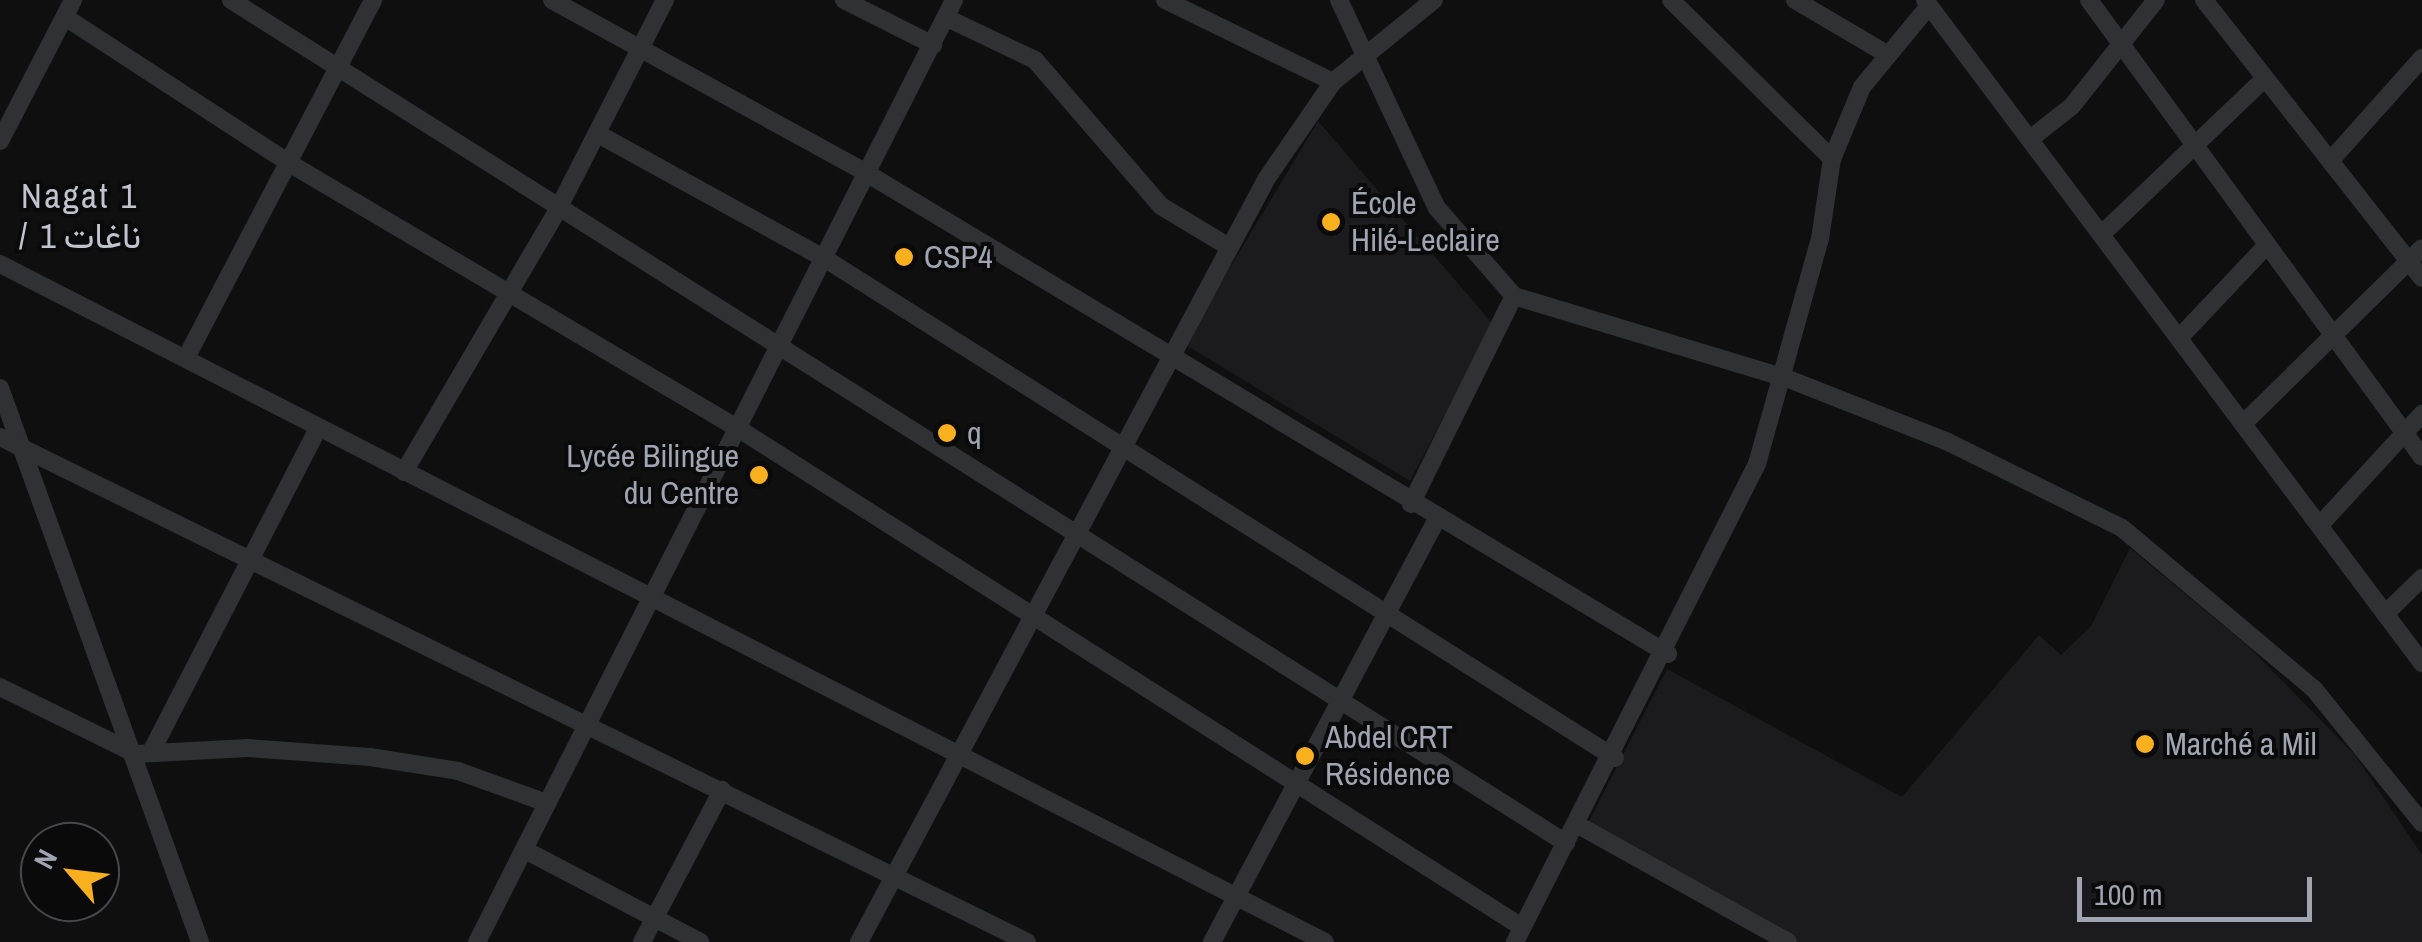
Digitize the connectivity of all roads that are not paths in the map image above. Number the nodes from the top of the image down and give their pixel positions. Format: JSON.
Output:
{"nodes":[{"id":1,"x":231,"y":0,"type":"edge"},
{"id":2,"x":373,"y":0,"type":"edge"},
{"id":3,"x":552,"y":0,"type":"edge"},
{"id":4,"x":664,"y":0,"type":"edge"},
{"id":5,"x":844,"y":0,"type":"edge"},
{"id":6,"x":954,"y":0,"type":"edge"},
{"id":7,"x":1164,"y":0,"type":"edge"},
{"id":8,"x":1339,"y":0,"type":"edge"},
{"id":9,"x":1434,"y":0,"type":"edge"},
{"id":10,"x":1671,"y":0,"type":"edge"},
{"id":11,"x":1794,"y":0,"type":"edge"},
{"id":12,"x":2089,"y":0,"type":"edge"},
{"id":13,"x":2156,"y":0,"type":"edge"},
{"id":14,"x":2204,"y":0,"type":"edge"},
{"id":15,"x":1927,"y":3,"type":"edge"},
{"id":16,"x":66,"y":6,"type":"edge"},
{"id":17,"x":947,"y":18,"type":"junction"},
{"id":18,"x":2120,"y":40,"type":"junction"},
{"id":19,"x":933,"y":45,"type":"junction"},
{"id":20,"x":639,"y":51,"type":"junction"},
{"id":21,"x":1885,"y":53,"type":"junction"},
{"id":22,"x":1365,"y":56,"type":"junction"},
{"id":23,"x":2422,"y":58,"type":"edge"},
{"id":24,"x":339,"y":68,"type":"junction"},
{"id":25,"x":2262,"y":80,"type":"junction"},
{"id":26,"x":1333,"y":82,"type":"junction"},
{"id":27,"x":0,"y":117,"type":"edge"},
{"id":28,"x":598,"y":134,"type":"junction"},
{"id":29,"x":2034,"y":136,"type":"junction"},
{"id":30,"x":0,"y":141,"type":"edge"},
{"id":31,"x":2196,"y":148,"type":"junction"},
{"id":32,"x":1832,"y":159,"type":"junction"},
{"id":33,"x":2331,"y":160,"type":"junction"},
{"id":34,"x":289,"y":163,"type":"junction"},
{"id":35,"x":868,"y":174,"type":"junction"},
{"id":36,"x":558,"y":209,"type":"junction"},
{"id":37,"x":2104,"y":232,"type":"junction"},
{"id":38,"x":2266,"y":246,"type":"junction"},
{"id":39,"x":1229,"y":248,"type":"junction"},
{"id":40,"x":2422,"y":248,"type":"edge"},
{"id":41,"x":827,"y":260,"type":"junction"},
{"id":42,"x":0,"y":264,"type":"edge"},
{"id":43,"x":2416,"y":271,"type":"edge"},
{"id":44,"x":511,"y":292,"type":"junction"},
{"id":45,"x":1514,"y":296,"type":"junction"},
{"id":46,"x":2181,"y":336,"type":"junction"},
{"id":47,"x":2336,"y":336,"type":"junction"},
{"id":48,"x":780,"y":348,"type":"junction"},
{"id":49,"x":1168,"y":354,"type":"junction"},
{"id":50,"x":186,"y":358,"type":"junction"},
{"id":51,"x":1786,"y":378,"type":"junction"},
{"id":52,"x":0,"y":388,"type":"edge"},
{"id":53,"x":2422,"y":414,"type":"edge"},
{"id":54,"x":2244,"y":422,"type":"junction"},
{"id":55,"x":739,"y":429,"type":"junction"},
{"id":56,"x":317,"y":430,"type":"junction"},
{"id":57,"x":2405,"y":434,"type":"junction"},
{"id":58,"x":0,"y":437,"type":"edge"},
{"id":59,"x":1118,"y":444,"type":"junction"},
{"id":60,"x":22,"y":448,"type":"junction"},
{"id":61,"x":2422,"y":457,"type":"edge"},
{"id":62,"x":404,"y":472,"type":"junction"},
{"id":63,"x":1411,"y":504,"type":"junction"},
{"id":64,"x":1435,"y":522,"type":"junction"},
{"id":65,"x":2320,"y":525,"type":"junction"},
{"id":66,"x":1072,"y":530,"type":"junction"},
{"id":67,"x":250,"y":560,"type":"junction"},
{"id":68,"x":2422,"y":578,"type":"edge"},
{"id":69,"x":652,"y":598,"type":"junction"},
{"id":70,"x":1386,"y":614,"type":"junction"},
{"id":71,"x":2385,"y":614,"type":"junction"},
{"id":72,"x":1031,"y":616,"type":"junction"},
{"id":73,"x":1668,"y":654,"type":"junction"},
{"id":74,"x":2422,"y":664,"type":"edge"},
{"id":75,"x":0,"y":687,"type":"edge"},
{"id":76,"x":1342,"y":701,"type":"junction"},
{"id":77,"x":588,"y":724,"type":"junction"},
{"id":78,"x":144,"y":753,"type":"junction"},
{"id":79,"x":957,"y":754,"type":"junction"},
{"id":80,"x":1614,"y":758,"type":"junction"},
{"id":81,"x":1296,"y":786,"type":"junction"},
{"id":82,"x":722,"y":790,"type":"junction"},
{"id":83,"x":546,"y":804,"type":"junction"},
{"id":84,"x":2422,"y":823,"type":"edge"},
{"id":85,"x":1578,"y":825,"type":"junction"},
{"id":86,"x":1566,"y":843,"type":"junction"},
{"id":87,"x":525,"y":850,"type":"junction"},
{"id":88,"x":892,"y":876,"type":"junction"},
{"id":89,"x":1235,"y":896,"type":"junction"},
{"id":90,"x":654,"y":918,"type":"junction"},
{"id":91,"x":1518,"y":935,"type":"edge"},
{"id":92,"x":200,"y":942,"type":"edge"},
{"id":93,"x":477,"y":942,"type":"edge"},
{"id":94,"x":642,"y":942,"type":"edge"},
{"id":95,"x":700,"y":942,"type":"edge"},
{"id":96,"x":859,"y":942,"type":"edge"},
{"id":97,"x":1026,"y":942,"type":"edge"},
{"id":98,"x":1212,"y":942,"type":"edge"},
{"id":99,"x":1324,"y":942,"type":"edge"},
{"id":100,"x":1788,"y":942,"type":"edge"}],
"edges":[{"from":1,"to":24,"type":"street"},
{"from":2,"to":24,"type":"street"},
{"from":3,"to":20,"type":"street"},
{"from":4,"to":20,"type":"street"},
{"from":5,"to":19,"type":"street"},
{"from":6,"to":17,"type":"street"},
{"from":7,"to":26,"type":"street"},
{"from":8,"to":22,"type":"street"},
{"from":9,"to":22,"type":"street"},
{"from":10,"to":32,"type":"street"},
{"from":11,"to":21,"type":"street"},
{"from":12,"to":18,"type":"street"},
{"from":13,"to":18,"type":"street"},
{"from":14,"to":25,"type":"street"},
{"from":15,"to":21,"type":"street"},
{"from":15,"to":29,"type":"street"},
{"from":16,"to":27,"type":"street"},
{"from":16,"to":30,"type":"street"},
{"from":16,"to":34,"type":"street"},
{"from":17,"to":19,"type":"street"},
{"from":17,"to":39,"type":"street"},
{"from":18,"to":29,"type":"street"},
{"from":18,"to":31,"type":"street"},
{"from":19,"to":35,"type":"street"},
{"from":20,"to":28,"type":"street"},
{"from":20,"to":35,"type":"street"},
{"from":21,"to":32,"type":"street"},
{"from":22,"to":26,"type":"street"},
{"from":22,"to":45,"type":"street"},
{"from":23,"to":33,"type":"street"},
{"from":24,"to":34,"type":"street"},
{"from":24,"to":36,"type":"street"},
{"from":25,"to":31,"type":"street"},
{"from":25,"to":33,"type":"street"},
{"from":26,"to":39,"type":"street"},
{"from":28,"to":36,"type":"street"},
{"from":28,"to":41,"type":"street"},
{"from":29,"to":37,"type":"street"},
{"from":31,"to":37,"type":"street"},
{"from":31,"to":38,"type":"street"},
{"from":32,"to":51,"type":"street"},
{"from":33,"to":43,"type":"street"},
{"from":34,"to":44,"type":"street"},
{"from":34,"to":50,"type":"street"},
{"from":35,"to":41,"type":"street"},
{"from":35,"to":49,"type":"street"},
{"from":36,"to":44,"type":"street"},
{"from":36,"to":48,"type":"street"},
{"from":37,"to":46,"type":"street"},
{"from":38,"to":46,"type":"street"},
{"from":38,"to":47,"type":"street"},
{"from":39,"to":49,"type":"street"},
{"from":40,"to":43,"type":"street"},
{"from":41,"to":48,"type":"street"},
{"from":41,"to":59,"type":"street"},
{"from":42,"to":50,"type":"street"},
{"from":43,"to":47,"type":"street"},
{"from":44,"to":55,"type":"street"},
{"from":44,"to":62,"type":"street"},
{"from":45,"to":51,"type":"street"},
{"from":45,"to":63,"type":"street"},
{"from":46,"to":54,"type":"street"},
{"from":47,"to":54,"type":"street"},
{"from":47,"to":57,"type":"street"},
{"from":48,"to":55,"type":"street"},
{"from":48,"to":66,"type":"street"},
{"from":49,"to":59,"type":"street"},
{"from":49,"to":63,"type":"street"},
{"from":50,"to":56,"type":"street"},
{"from":51,"to":73,"type":"street"},
{"from":51,"to":84,"type":"street"},
{"from":52,"to":60,"type":"street"},
{"from":53,"to":57,"type":"street"},
{"from":54,"to":65,"type":"street"},
{"from":55,"to":69,"type":"street"},
{"from":55,"to":72,"type":"street"},
{"from":56,"to":62,"type":"street"},
{"from":56,"to":67,"type":"street"},
{"from":57,"to":61,"type":"street"},
{"from":57,"to":65,"type":"street"},
{"from":58,"to":60,"type":"street"},
{"from":59,"to":66,"type":"street"},
{"from":59,"to":70,"type":"street"},
{"from":60,"to":67,"type":"street"},
{"from":60,"to":78,"type":"street"},
{"from":62,"to":69,"type":"street"},
{"from":63,"to":64,"type":"street"},
{"from":64,"to":70,"type":"street"},
{"from":64,"to":73,"type":"street"},
{"from":65,"to":71,"type":"street"},
{"from":66,"to":72,"type":"street"},
{"from":66,"to":76,"type":"street"},
{"from":67,"to":77,"type":"street"},
{"from":67,"to":78,"type":"street"},
{"from":68,"to":71,"type":"street"},
{"from":69,"to":77,"type":"street"},
{"from":69,"to":79,"type":"street"},
{"from":70,"to":76,"type":"street"},
{"from":70,"to":80,"type":"street"},
{"from":71,"to":74,"type":"street"},
{"from":72,"to":79,"type":"street"},
{"from":72,"to":81,"type":"street"},
{"from":73,"to":80,"type":"street"},
{"from":75,"to":78,"type":"street"},
{"from":76,"to":81,"type":"street"},
{"from":76,"to":86,"type":"street"},
{"from":77,"to":82,"type":"street"},
{"from":77,"to":83,"type":"street"},
{"from":78,"to":83,"type":"street"},
{"from":78,"to":92,"type":"street"},
{"from":79,"to":88,"type":"street"},
{"from":79,"to":89,"type":"street"},
{"from":80,"to":85,"type":"street"},
{"from":81,"to":89,"type":"street"},
{"from":81,"to":91,"type":"street"},
{"from":82,"to":88,"type":"street"},
{"from":82,"to":90,"type":"street"},
{"from":83,"to":87,"type":"street"},
{"from":85,"to":86,"type":"street"},
{"from":85,"to":100,"type":"street"},
{"from":86,"to":91,"type":"street"},
{"from":87,"to":90,"type":"street"},
{"from":87,"to":93,"type":"street"},
{"from":88,"to":96,"type":"street"},
{"from":88,"to":97,"type":"street"},
{"from":89,"to":98,"type":"street"},
{"from":89,"to":99,"type":"street"},
{"from":90,"to":94,"type":"street"},
{"from":90,"to":95,"type":"street"}]}
